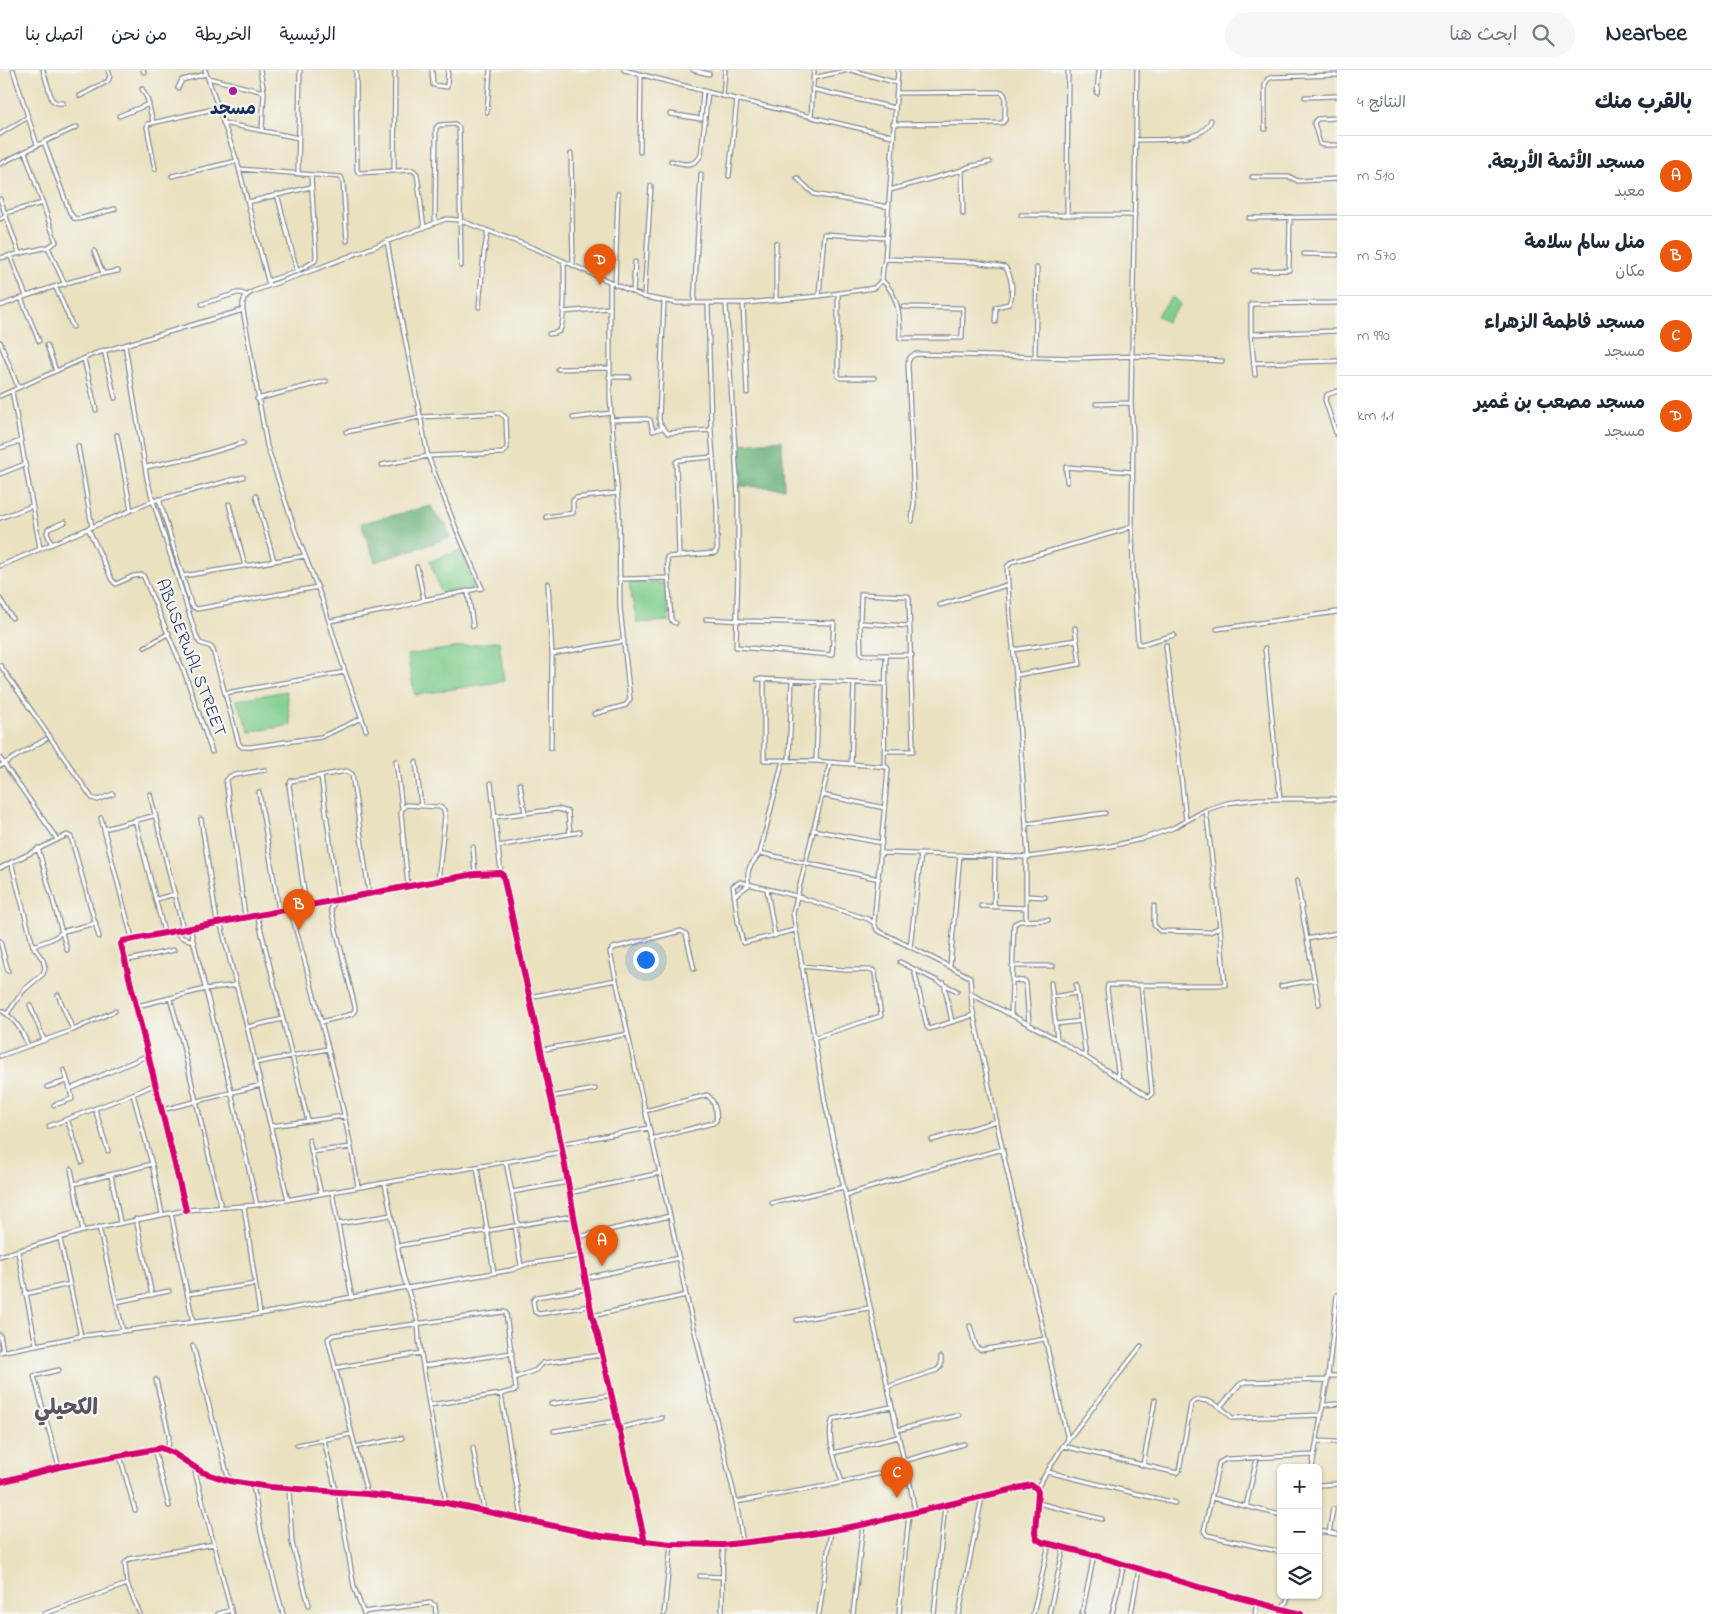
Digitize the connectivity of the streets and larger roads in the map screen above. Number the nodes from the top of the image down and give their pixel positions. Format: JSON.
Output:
{"nodes":[{"id":1,"x":13,"y":70,"type":"edge"},
{"id":2,"x":43,"y":70,"type":"edge"},
{"id":3,"x":108,"y":70,"type":"edge"},
{"id":4,"x":260,"y":70,"type":"edge"},
{"id":5,"x":300,"y":70,"type":"edge"},
{"id":6,"x":356,"y":70,"type":"edge"},
{"id":7,"x":395,"y":70,"type":"edge"},
{"id":8,"x":432,"y":70,"type":"edge"},
{"id":9,"x":448,"y":70,"type":"edge"},
{"id":10,"x":490,"y":70,"type":"edge"},
{"id":11,"x":624,"y":70,"type":"edge"},
{"id":12,"x":695,"y":70,"type":"edge"},
{"id":13,"x":725,"y":70,"type":"edge"},
{"id":14,"x":814,"y":70,"type":"edge"},
{"id":15,"x":850,"y":70,"type":"edge"},
{"id":16,"x":898,"y":70,"type":"edge"},
{"id":17,"x":1068,"y":70,"type":"edge"},
{"id":18,"x":1098,"y":70,"type":"edge"},
{"id":19,"x":1137,"y":70,"type":"edge"},
{"id":20,"x":206,"y":74,"type":"edge"},
{"id":21,"x":641,"y":74,"type":"junction"},
{"id":22,"x":709,"y":74,"type":"dead end"},
{"id":23,"x":1337,"y":75,"type":"edge"},
{"id":24,"x":813,"y":78,"type":"junction"},
{"id":25,"x":897,"y":82,"type":"junction"},
{"id":26,"x":178,"y":88,"type":"dead end"},
{"id":27,"x":142,"y":89,"type":"dead end"},
{"id":28,"x":812,"y":89,"type":"junction"},
{"id":29,"x":703,"y":91,"type":"junction"},
{"id":30,"x":264,"y":92,"type":"junction"},
{"id":31,"x":708,"y":92,"type":"junction"},
{"id":32,"x":897,"y":92,"type":"junction"},
{"id":33,"x":1098,"y":94,"type":"dead end"},
{"id":34,"x":80,"y":96,"type":"dead end"},
{"id":35,"x":723,"y":96,"type":"junction"},
{"id":36,"x":1337,"y":96,"type":"edge"},
{"id":37,"x":1305,"y":97,"type":"dead end"},
{"id":38,"x":737,"y":99,"type":"junction"},
{"id":39,"x":62,"y":103,"type":"dead end"},
{"id":40,"x":149,"y":104,"type":"junction"},
{"id":41,"x":218,"y":108,"type":"junction"},
{"id":42,"x":895,"y":108,"type":"junction"},
{"id":43,"x":487,"y":112,"type":"dead end"},
{"id":44,"x":670,"y":114,"type":"dead end"},
{"id":45,"x":119,"y":116,"type":"dead end"},
{"id":46,"x":28,"y":117,"type":"junction"},
{"id":47,"x":810,"y":117,"type":"junction"},
{"id":48,"x":1337,"y":118,"type":"edge"},
{"id":49,"x":1211,"y":120,"type":"dead end"},
{"id":50,"x":153,"y":122,"type":"junction"},
{"id":51,"x":223,"y":123,"type":"junction"},
{"id":52,"x":893,"y":124,"type":"junction"},
{"id":53,"x":77,"y":127,"type":"dead end"},
{"id":54,"x":1265,"y":129,"type":"dead end"},
{"id":55,"x":262,"y":131,"type":"junction"},
{"id":56,"x":0,"y":134,"type":"edge"},
{"id":57,"x":892,"y":136,"type":"junction"},
{"id":58,"x":299,"y":138,"type":"junction"},
{"id":59,"x":1136,"y":140,"type":"junction"},
{"id":60,"x":44,"y":142,"type":"junction"},
{"id":61,"x":1337,"y":145,"type":"edge"},
{"id":62,"x":37,"y":146,"type":"junction"},
{"id":63,"x":25,"y":152,"type":"junction"},
{"id":64,"x":640,"y":152,"type":"dead end"},
{"id":65,"x":571,"y":154,"type":"dead end"},
{"id":66,"x":236,"y":161,"type":"junction"},
{"id":67,"x":671,"y":161,"type":"dead end"},
{"id":68,"x":990,"y":162,"type":"dead end"},
{"id":69,"x":0,"y":164,"type":"edge"},
{"id":70,"x":239,"y":169,"type":"junction"},
{"id":71,"x":155,"y":170,"type":"dead end"},
{"id":72,"x":394,"y":170,"type":"junction"},
{"id":73,"x":962,"y":170,"type":"junction"},
{"id":74,"x":298,"y":174,"type":"junction"},
{"id":75,"x":701,"y":174,"type":"dead end"},
{"id":76,"x":311,"y":175,"type":"junction"},
{"id":77,"x":172,"y":176,"type":"dead end"},
{"id":78,"x":729,"y":176,"type":"dead end"},
{"id":79,"x":1252,"y":177,"type":"dead end"},
{"id":80,"x":797,"y":178,"type":"dead end"},
{"id":81,"x":1337,"y":179,"type":"edge"},
{"id":82,"x":650,"y":186,"type":"dead end"},
{"id":83,"x":311,"y":187,"type":"junction"},
{"id":84,"x":890,"y":190,"type":"junction"},
{"id":85,"x":277,"y":194,"type":"junction"},
{"id":86,"x":618,"y":194,"type":"dead end"},
{"id":87,"x":0,"y":198,"type":"edge"},
{"id":88,"x":248,"y":202,"type":"junction"},
{"id":89,"x":43,"y":204,"type":"junction"},
{"id":90,"x":889,"y":207,"type":"junction"},
{"id":91,"x":115,"y":209,"type":"dead end"},
{"id":92,"x":963,"y":214,"type":"dead end"},
{"id":93,"x":6,"y":215,"type":"junction"},
{"id":94,"x":1022,"y":215,"type":"dead end"},
{"id":95,"x":1067,"y":215,"type":"junction"},
{"id":96,"x":1135,"y":215,"type":"junction"},
{"id":97,"x":1290,"y":216,"type":"junction"},
{"id":98,"x":1337,"y":217,"type":"edge"},
{"id":99,"x":1249,"y":218,"type":"dead end"},
{"id":100,"x":0,"y":219,"type":"edge"},
{"id":101,"x":460,"y":220,"type":"junction"},
{"id":102,"x":436,"y":223,"type":"junction"},
{"id":103,"x":424,"y":228,"type":"junction"},
{"id":104,"x":488,"y":231,"type":"junction"},
{"id":105,"x":887,"y":238,"type":"junction"},
{"id":106,"x":347,"y":241,"type":"dead end"},
{"id":107,"x":387,"y":241,"type":"junction"},
{"id":108,"x":776,"y":243,"type":"dead end"},
{"id":109,"x":48,"y":247,"type":"junction"},
{"id":110,"x":94,"y":251,"type":"dead end"},
{"id":111,"x":18,"y":253,"type":"junction"},
{"id":112,"x":1304,"y":254,"type":"dead end"},
{"id":113,"x":10,"y":255,"type":"junction"},
{"id":114,"x":1337,"y":255,"type":"edge"},
{"id":115,"x":0,"y":258,"type":"edge"},
{"id":116,"x":886,"y":259,"type":"junction"},
{"id":117,"x":564,"y":261,"type":"junction"},
{"id":118,"x":635,"y":262,"type":"dead end"},
{"id":119,"x":573,"y":265,"type":"junction"},
{"id":120,"x":461,"y":266,"type":"dead end"},
{"id":121,"x":1037,"y":268,"type":"dead end"},
{"id":122,"x":118,"y":270,"type":"dead end"},
{"id":123,"x":297,"y":271,"type":"junction"},
{"id":124,"x":1253,"y":271,"type":"dead end"},
{"id":125,"x":103,"y":273,"type":"junction"},
{"id":126,"x":610,"y":282,"type":"junction"},
{"id":127,"x":883,"y":282,"type":"junction"},
{"id":128,"x":269,"y":283,"type":"junction"},
{"id":129,"x":66,"y":285,"type":"junction"},
{"id":130,"x":615,"y":285,"type":"junction"},
{"id":131,"x":56,"y":288,"type":"junction"},
{"id":132,"x":633,"y":292,"type":"junction"},
{"id":133,"x":838,"y":294,"type":"junction"},
{"id":134,"x":26,"y":296,"type":"junction"},
{"id":135,"x":246,"y":296,"type":"junction"},
{"id":136,"x":819,"y":296,"type":"junction"},
{"id":137,"x":644,"y":297,"type":"junction"},
{"id":138,"x":21,"y":298,"type":"junction"},
{"id":139,"x":776,"y":301,"type":"junction"},
{"id":140,"x":664,"y":302,"type":"junction"},
{"id":141,"x":694,"y":303,"type":"junction"},
{"id":142,"x":743,"y":303,"type":"junction"},
{"id":143,"x":1337,"y":303,"type":"edge"},
{"id":144,"x":202,"y":304,"type":"dead end"},
{"id":145,"x":708,"y":304,"type":"junction"},
{"id":146,"x":726,"y":304,"type":"junction"},
{"id":147,"x":0,"y":306,"type":"edge"},
{"id":148,"x":479,"y":307,"type":"dead end"},
{"id":149,"x":904,"y":307,"type":"dead end"},
{"id":150,"x":609,"y":308,"type":"junction"},
{"id":151,"x":243,"y":310,"type":"junction"},
{"id":152,"x":563,"y":312,"type":"junction"},
{"id":153,"x":995,"y":322,"type":"dead end"},
{"id":154,"x":73,"y":327,"type":"dead end"},
{"id":155,"x":1337,"y":331,"type":"edge"},
{"id":156,"x":549,"y":334,"type":"dead end"},
{"id":157,"x":1251,"y":334,"type":"junction"},
{"id":158,"x":38,"y":341,"type":"dead end"},
{"id":159,"x":0,"y":342,"type":"edge"},
{"id":160,"x":47,"y":345,"type":"dead end"},
{"id":161,"x":126,"y":345,"type":"junction"},
{"id":162,"x":104,"y":350,"type":"junction"},
{"id":163,"x":6,"y":356,"type":"junction"},
{"id":164,"x":1035,"y":357,"type":"junction"},
{"id":165,"x":1133,"y":358,"type":"junction"},
{"id":166,"x":0,"y":359,"type":"edge"},
{"id":167,"x":84,"y":359,"type":"junction"},
{"id":168,"x":1337,"y":360,"type":"edge"},
{"id":169,"x":1222,"y":361,"type":"dead end"},
{"id":170,"x":1253,"y":363,"type":"junction"},
{"id":171,"x":609,"y":368,"type":"junction"},
{"id":172,"x":558,"y":369,"type":"dead end"},
{"id":173,"x":56,"y":371,"type":"junction"},
{"id":174,"x":1255,"y":374,"type":"dead end"},
{"id":175,"x":609,"y":377,"type":"junction"},
{"id":176,"x":628,"y":377,"type":"dead end"},
{"id":177,"x":874,"y":378,"type":"dead end"},
{"id":178,"x":326,"y":381,"type":"dead end"},
{"id":179,"x":18,"y":387,"type":"junction"},
{"id":180,"x":12,"y":390,"type":"junction"},
{"id":181,"x":1337,"y":391,"type":"edge"},
{"id":182,"x":747,"y":393,"type":"dead end"},
{"id":183,"x":0,"y":396,"type":"edge"},
{"id":184,"x":114,"y":398,"type":"dead end"},
{"id":185,"x":258,"y":399,"type":"junction"},
{"id":186,"x":1131,"y":403,"type":"junction"},
{"id":187,"x":1096,"y":404,"type":"dead end"},
{"id":188,"x":96,"y":410,"type":"dead end"},
{"id":189,"x":610,"y":413,"type":"junction"},
{"id":190,"x":420,"y":417,"type":"junction"},
{"id":191,"x":573,"y":418,"type":"dead end"},
{"id":192,"x":612,"y":420,"type":"junction"},
{"id":193,"x":662,"y":428,"type":"junction"},
{"id":194,"x":712,"y":430,"type":"junction"},
{"id":195,"x":346,"y":432,"type":"dead end"},
{"id":196,"x":117,"y":435,"type":"dead end"},
{"id":197,"x":1337,"y":436,"type":"edge"},
{"id":198,"x":21,"y":441,"type":"junction"},
{"id":199,"x":243,"y":443,"type":"dead end"},
{"id":200,"x":78,"y":446,"type":"dead end"},
{"id":201,"x":0,"y":448,"type":"edge"},
{"id":202,"x":428,"y":456,"type":"junction"},
{"id":203,"x":713,"y":457,"type":"junction"},
{"id":204,"x":25,"y":464,"type":"junction"},
{"id":205,"x":382,"y":465,"type":"dead end"},
{"id":206,"x":146,"y":467,"type":"junction"},
{"id":207,"x":1133,"y":472,"type":"junction"},
{"id":208,"x":0,"y":474,"type":"edge"},
{"id":209,"x":243,"y":477,"type":"dead end"},
{"id":210,"x":1067,"y":482,"type":"dead end"},
{"id":211,"x":618,"y":493,"type":"junction"},
{"id":212,"x":256,"y":496,"type":"dead end"},
{"id":213,"x":159,"y":499,"type":"junction"},
{"id":214,"x":153,"y":501,"type":"junction"},
{"id":215,"x":229,"y":504,"type":"dead end"},
{"id":216,"x":32,"y":506,"type":"junction"},
{"id":217,"x":131,"y":510,"type":"junction"},
{"id":218,"x":546,"y":516,"type":"dead end"},
{"id":219,"x":0,"y":518,"type":"edge"},
{"id":220,"x":912,"y":521,"type":"dead end"},
{"id":221,"x":65,"y":522,"type":"dead end"},
{"id":222,"x":1132,"y":525,"type":"junction"},
{"id":223,"x":90,"y":527,"type":"junction"},
{"id":224,"x":51,"y":543,"type":"junction"},
{"id":225,"x":40,"y":548,"type":"junction"},
{"id":226,"x":679,"y":555,"type":"junction"},
{"id":227,"x":305,"y":556,"type":"junction"},
{"id":228,"x":274,"y":561,"type":"junction"},
{"id":229,"x":0,"y":566,"type":"edge"},
{"id":230,"x":246,"y":566,"type":"junction"},
{"id":231,"x":417,"y":567,"type":"dead end"},
{"id":232,"x":183,"y":576,"type":"junction"},
{"id":233,"x":667,"y":578,"type":"junction"},
{"id":234,"x":619,"y":579,"type":"junction"},
{"id":235,"x":548,"y":583,"type":"dead end"},
{"id":236,"x":1007,"y":585,"type":"junction"},
{"id":237,"x":318,"y":587,"type":"junction"},
{"id":238,"x":468,"y":592,"type":"junction"},
{"id":239,"x":0,"y":599,"type":"edge"},
{"id":240,"x":424,"y":600,"type":"junction"},
{"id":241,"x":940,"y":605,"type":"dead end"},
{"id":242,"x":1337,"y":612,"type":"edge"},
{"id":243,"x":12,"y":618,"type":"dead end"},
{"id":244,"x":706,"y":619,"type":"dead end"},
{"id":245,"x":737,"y":620,"type":"junction"},
{"id":246,"x":330,"y":621,"type":"junction"},
{"id":247,"x":676,"y":623,"type":"dead end"},
{"id":248,"x":860,"y":623,"type":"junction"},
{"id":249,"x":473,"y":626,"type":"dead end"},
{"id":250,"x":910,"y":626,"type":"junction"},
{"id":251,"x":1075,"y":628,"type":"dead end"},
{"id":252,"x":1217,"y":629,"type":"dead end"},
{"id":253,"x":168,"y":634,"type":"junction"},
{"id":254,"x":1174,"y":635,"type":"dead end"},
{"id":255,"x":1077,"y":640,"type":"junction"},
{"id":256,"x":624,"y":641,"type":"junction"},
{"id":257,"x":1166,"y":645,"type":"dead end"},
{"id":258,"x":145,"y":647,"type":"dead end"},
{"id":259,"x":1266,"y":648,"type":"dead end"},
{"id":260,"x":1013,"y":650,"type":"junction"},
{"id":261,"x":552,"y":654,"type":"junction"},
{"id":262,"x":912,"y":655,"type":"junction"},
{"id":263,"x":886,"y":656,"type":"junction"},
{"id":264,"x":0,"y":665,"type":"edge"},
{"id":265,"x":345,"y":672,"type":"junction"},
{"id":266,"x":1016,"y":675,"type":"junction"},
{"id":267,"x":757,"y":679,"type":"dead end"},
{"id":268,"x":764,"y":679,"type":"junction"},
{"id":269,"x":792,"y":680,"type":"junction"},
{"id":270,"x":819,"y":681,"type":"junction"},
{"id":271,"x":854,"y":683,"type":"junction"},
{"id":272,"x":886,"y":684,"type":"junction"},
{"id":273,"x":226,"y":693,"type":"junction"},
{"id":274,"x":594,"y":714,"type":"dead end"},
{"id":275,"x":362,"y":718,"type":"junction"},
{"id":276,"x":366,"y":730,"type":"dead end"},
{"id":277,"x":46,"y":739,"type":"dead end"},
{"id":278,"x":551,"y":748,"type":"dead end"},
{"id":279,"x":884,"y":751,"type":"junction"},
{"id":280,"x":212,"y":752,"type":"dead end"},
{"id":281,"x":0,"y":758,"type":"edge"},
{"id":282,"x":783,"y":760,"type":"junction"},
{"id":283,"x":790,"y":760,"type":"junction"},
{"id":284,"x":396,"y":761,"type":"dead end"},
{"id":285,"x":4,"y":762,"type":"junction"},
{"id":286,"x":416,"y":762,"type":"dead end"},
{"id":287,"x":816,"y":762,"type":"junction"},
{"id":288,"x":830,"y":763,"type":"junction"},
{"id":289,"x":851,"y":764,"type":"junction"},
{"id":290,"x":0,"y":766,"type":"edge"},
{"id":291,"x":884,"y":767,"type":"junction"},
{"id":292,"x":265,"y":770,"type":"dead end"},
{"id":293,"x":321,"y":776,"type":"junction"},
{"id":294,"x":491,"y":783,"type":"dead end"},
{"id":295,"x":520,"y":784,"type":"dead end"},
{"id":296,"x":259,"y":792,"type":"dead end"},
{"id":297,"x":113,"y":794,"type":"dead end"},
{"id":298,"x":150,"y":794,"type":"dead end"},
{"id":299,"x":822,"y":795,"type":"junction"},
{"id":300,"x":1280,"y":799,"type":"junction"},
{"id":301,"x":1337,"y":800,"type":"edge"},
{"id":302,"x":421,"y":806,"type":"junction"},
{"id":303,"x":402,"y":808,"type":"junction"},
{"id":304,"x":886,"y":808,"type":"junction"},
{"id":305,"x":1206,"y":810,"type":"junction"},
{"id":306,"x":525,"y":813,"type":"junction"},
{"id":307,"x":1105,"y":813,"type":"dead end"},
{"id":308,"x":156,"y":815,"type":"junction"},
{"id":309,"x":494,"y":817,"type":"junction"},
{"id":310,"x":101,"y":818,"type":"dead end"},
{"id":311,"x":201,"y":819,"type":"dead end"},
{"id":312,"x":136,"y":820,"type":"junction"},
{"id":313,"x":1186,"y":820,"type":"junction"},
{"id":314,"x":1026,"y":824,"type":"junction"},
{"id":315,"x":104,"y":829,"type":"junction"},
{"id":316,"x":813,"y":830,"type":"junction"},
{"id":317,"x":580,"y":832,"type":"dead end"},
{"id":318,"x":570,"y":834,"type":"junction"},
{"id":319,"x":57,"y":839,"type":"junction"},
{"id":320,"x":882,"y":843,"type":"junction"},
{"id":321,"x":498,"y":846,"type":"junction"},
{"id":322,"x":473,"y":847,"type":"dead end"},
{"id":323,"x":38,"y":848,"type":"junction"},
{"id":324,"x":760,"y":853,"type":"junction"},
{"id":325,"x":880,"y":853,"type":"junction"},
{"id":326,"x":920,"y":854,"type":"junction"},
{"id":327,"x":960,"y":855,"type":"junction"},
{"id":328,"x":995,"y":857,"type":"junction"},
{"id":329,"x":1027,"y":857,"type":"junction"},
{"id":330,"x":11,"y":862,"type":"junction"},
{"id":331,"x":806,"y":864,"type":"junction"},
{"id":332,"x":0,"y":868,"type":"edge"},
{"id":333,"x":501,"y":873,"type":"junction"},
{"id":334,"x":475,"y":874,"type":"junction"},
{"id":335,"x":879,"y":879,"type":"junction"},
{"id":336,"x":438,"y":881,"type":"junction"},
{"id":337,"x":1297,"y":881,"type":"dead end"},
{"id":338,"x":749,"y":885,"type":"junction"},
{"id":339,"x":408,"y":886,"type":"junction"},
{"id":340,"x":767,"y":890,"type":"junction"},
{"id":341,"x":369,"y":893,"type":"junction"},
{"id":342,"x":175,"y":894,"type":"junction"},
{"id":343,"x":734,"y":896,"type":"junction"},
{"id":344,"x":796,"y":896,"type":"junction"},
{"id":345,"x":1026,"y":896,"type":"junction"},
{"id":346,"x":1045,"y":897,"type":"dead end"},
{"id":347,"x":157,"y":899,"type":"junction"},
{"id":348,"x":338,"y":899,"type":"junction"},
{"id":349,"x":306,"y":905,"type":"junction"},
{"id":350,"x":981,"y":906,"type":"dead end"},
{"id":351,"x":1154,"y":906,"type":"dead end"},
{"id":352,"x":994,"y":907,"type":"junction"},
{"id":353,"x":290,"y":908,"type":"junction"},
{"id":354,"x":1026,"y":908,"type":"junction"},
{"id":355,"x":279,"y":910,"type":"junction"},
{"id":356,"x":257,"y":914,"type":"junction"},
{"id":357,"x":246,"y":916,"type":"junction"},
{"id":358,"x":1048,"y":920,"type":"dead end"},
{"id":359,"x":1026,"y":921,"type":"junction"},
{"id":360,"x":218,"y":922,"type":"junction"},
{"id":361,"x":874,"y":923,"type":"junction"},
{"id":362,"x":96,"y":924,"type":"junction"},
{"id":363,"x":1220,"y":927,"type":"junction"},
{"id":364,"x":190,"y":928,"type":"junction"},
{"id":365,"x":182,"y":929,"type":"junction"},
{"id":366,"x":795,"y":930,"type":"junction"},
{"id":367,"x":173,"y":931,"type":"junction"},
{"id":368,"x":62,"y":932,"type":"junction"},
{"id":369,"x":164,"y":932,"type":"junction"},
{"id":370,"x":1337,"y":933,"type":"edge"},
{"id":371,"x":775,"y":936,"type":"junction"},
{"id":372,"x":99,"y":937,"type":"dead end"},
{"id":373,"x":132,"y":938,"type":"junction"},
{"id":374,"x":1307,"y":938,"type":"junction"},
{"id":375,"x":0,"y":941,"type":"edge"},
{"id":376,"x":193,"y":941,"type":"junction"},
{"id":377,"x":33,"y":946,"type":"junction"},
{"id":378,"x":910,"y":947,"type":"junction"},
{"id":379,"x":66,"y":950,"type":"dead end"},
{"id":380,"x":174,"y":950,"type":"dead end"},
{"id":381,"x":5,"y":959,"type":"junction"},
{"id":382,"x":0,"y":961,"type":"edge"},
{"id":383,"x":124,"y":962,"type":"junction"},
{"id":384,"x":900,"y":962,"type":"dead end"},
{"id":385,"x":801,"y":966,"type":"junction"},
{"id":386,"x":950,"y":966,"type":"junction"},
{"id":387,"x":1012,"y":966,"type":"junction"},
{"id":388,"x":1053,"y":966,"type":"dead end"},
{"id":389,"x":694,"y":969,"type":"dead end"},
{"id":390,"x":914,"y":969,"type":"junction"},
{"id":391,"x":8,"y":971,"type":"dead end"},
{"id":392,"x":616,"y":980,"type":"junction"},
{"id":393,"x":1012,"y":980,"type":"junction"},
{"id":394,"x":1314,"y":980,"type":"junction"},
{"id":395,"x":944,"y":983,"type":"junction"},
{"id":396,"x":1051,"y":984,"type":"dead end"},
{"id":397,"x":236,"y":985,"type":"junction"},
{"id":398,"x":1141,"y":985,"type":"junction"},
{"id":399,"x":1076,"y":986,"type":"dead end"},
{"id":400,"x":1281,"y":986,"type":"dead end"},
{"id":401,"x":205,"y":990,"type":"junction"},
{"id":402,"x":957,"y":991,"type":"dead end"},
{"id":403,"x":1076,"y":993,"type":"junction"},
{"id":404,"x":970,"y":994,"type":"junction"},
{"id":405,"x":58,"y":995,"type":"dead end"},
{"id":406,"x":529,"y":997,"type":"junction"},
{"id":407,"x":1052,"y":997,"type":"junction"},
{"id":408,"x":170,"y":998,"type":"junction"},
{"id":409,"x":1318,"y":1004,"type":"dead end"},
{"id":410,"x":30,"y":1005,"type":"dead end"},
{"id":411,"x":137,"y":1006,"type":"junction"},
{"id":412,"x":0,"y":1010,"type":"edge"},
{"id":413,"x":115,"y":1011,"type":"dead end"},
{"id":414,"x":7,"y":1014,"type":"junction"},
{"id":415,"x":1010,"y":1014,"type":"junction"},
{"id":416,"x":974,"y":1015,"type":"junction"},
{"id":417,"x":283,"y":1019,"type":"junction"},
{"id":418,"x":1081,"y":1021,"type":"junction"},
{"id":419,"x":321,"y":1022,"type":"junction"},
{"id":420,"x":952,"y":1022,"type":"junction"},
{"id":421,"x":1056,"y":1024,"type":"junction"},
{"id":422,"x":1029,"y":1025,"type":"junction"},
{"id":423,"x":247,"y":1027,"type":"junction"},
{"id":424,"x":73,"y":1030,"type":"junction"},
{"id":425,"x":628,"y":1034,"type":"junction"},
{"id":426,"x":813,"y":1038,"type":"junction"},
{"id":427,"x":44,"y":1040,"type":"junction"},
{"id":428,"x":1057,"y":1040,"type":"junction"},
{"id":429,"x":28,"y":1046,"type":"junction"},
{"id":430,"x":328,"y":1049,"type":"junction"},
{"id":431,"x":540,"y":1050,"type":"junction"},
{"id":432,"x":0,"y":1055,"type":"edge"},
{"id":433,"x":149,"y":1056,"type":"junction"},
{"id":434,"x":292,"y":1056,"type":"junction"},
{"id":435,"x":1086,"y":1057,"type":"junction"},
{"id":436,"x":255,"y":1063,"type":"junction"},
{"id":437,"x":64,"y":1070,"type":"dead end"},
{"id":438,"x":1120,"y":1079,"type":"junction"},
{"id":439,"x":67,"y":1081,"type":"junction"},
{"id":440,"x":156,"y":1084,"type":"junction"},
{"id":441,"x":261,"y":1085,"type":"junction"},
{"id":442,"x":47,"y":1087,"type":"dead end"},
{"id":443,"x":70,"y":1089,"type":"junction"},
{"id":444,"x":595,"y":1089,"type":"dead end"},
{"id":445,"x":231,"y":1093,"type":"junction"},
{"id":446,"x":133,"y":1094,"type":"junction"},
{"id":447,"x":551,"y":1097,"type":"junction"},
{"id":448,"x":196,"y":1101,"type":"junction"},
{"id":449,"x":54,"y":1105,"type":"dead end"},
{"id":450,"x":95,"y":1109,"type":"junction"},
{"id":451,"x":162,"y":1110,"type":"junction"},
{"id":452,"x":645,"y":1111,"type":"junction"},
{"id":453,"x":344,"y":1116,"type":"junction"},
{"id":454,"x":67,"y":1119,"type":"junction"},
{"id":455,"x":308,"y":1121,"type":"junction"},
{"id":456,"x":997,"y":1121,"type":"junction"},
{"id":457,"x":49,"y":1126,"type":"dead end"},
{"id":458,"x":271,"y":1126,"type":"junction"},
{"id":459,"x":649,"y":1128,"type":"junction"},
{"id":460,"x":651,"y":1139,"type":"junction"},
{"id":461,"x":309,"y":1140,"type":"dead end"},
{"id":462,"x":932,"y":1140,"type":"dead end"},
{"id":463,"x":561,"y":1144,"type":"junction"},
{"id":464,"x":351,"y":1147,"type":"junction"},
{"id":465,"x":1003,"y":1149,"type":"junction"},
{"id":466,"x":108,"y":1151,"type":"dead end"},
{"id":467,"x":312,"y":1152,"type":"junction"},
{"id":468,"x":562,"y":1152,"type":"junction"},
{"id":469,"x":82,"y":1162,"type":"dead end"},
{"id":470,"x":506,"y":1162,"type":"junction"},
{"id":471,"x":152,"y":1164,"type":"junction"},
{"id":472,"x":477,"y":1167,"type":"junction"},
{"id":473,"x":71,"y":1169,"type":"dead end"},
{"id":474,"x":660,"y":1173,"type":"junction"},
{"id":475,"x":111,"y":1175,"type":"junction"},
{"id":476,"x":568,"y":1182,"type":"junction"},
{"id":477,"x":74,"y":1184,"type":"junction"},
{"id":478,"x":385,"y":1184,"type":"junction"},
{"id":479,"x":358,"y":1187,"type":"junction"},
{"id":480,"x":844,"y":1187,"type":"junction"},
{"id":481,"x":332,"y":1192,"type":"junction"},
{"id":482,"x":512,"y":1192,"type":"junction"},
{"id":483,"x":569,"y":1193,"type":"junction"},
{"id":484,"x":321,"y":1194,"type":"junction"},
{"id":485,"x":846,"y":1195,"type":"junction"},
{"id":486,"x":288,"y":1200,"type":"junction"},
{"id":487,"x":772,"y":1203,"type":"dead end"},
{"id":488,"x":257,"y":1205,"type":"junction"},
{"id":489,"x":221,"y":1207,"type":"junction"},
{"id":490,"x":244,"y":1207,"type":"junction"},
{"id":491,"x":186,"y":1210,"type":"junction"},
{"id":492,"x":171,"y":1213,"type":"junction"},
{"id":493,"x":162,"y":1214,"type":"junction"},
{"id":494,"x":391,"y":1215,"type":"junction"},
{"id":495,"x":573,"y":1216,"type":"junction"},
{"id":496,"x":670,"y":1216,"type":"junction"},
{"id":497,"x":136,"y":1219,"type":"junction"},
{"id":498,"x":120,"y":1222,"type":"junction"},
{"id":499,"x":338,"y":1224,"type":"junction"},
{"id":500,"x":516,"y":1225,"type":"junction"},
{"id":501,"x":99,"y":1227,"type":"junction"},
{"id":502,"x":488,"y":1230,"type":"junction"},
{"id":503,"x":83,"y":1231,"type":"junction"},
{"id":504,"x":578,"y":1237,"type":"junction"},
{"id":505,"x":60,"y":1239,"type":"junction"},
{"id":506,"x":397,"y":1246,"type":"junction"},
{"id":507,"x":18,"y":1252,"type":"junction"},
{"id":508,"x":0,"y":1256,"type":"edge"},
{"id":509,"x":580,"y":1256,"type":"junction"},
{"id":510,"x":679,"y":1258,"type":"junction"},
{"id":511,"x":521,"y":1266,"type":"junction"},
{"id":512,"x":494,"y":1273,"type":"junction"},
{"id":513,"x":585,"y":1278,"type":"junction"},
{"id":514,"x":70,"y":1284,"type":"junction"},
{"id":515,"x":255,"y":1284,"type":"junction"},
{"id":516,"x":407,"y":1288,"type":"junction"},
{"id":517,"x":586,"y":1289,"type":"junction"},
{"id":518,"x":169,"y":1291,"type":"dead end"},
{"id":519,"x":25,"y":1294,"type":"junction"},
{"id":520,"x":188,"y":1294,"type":"junction"},
{"id":521,"x":152,"y":1295,"type":"junction"},
{"id":522,"x":686,"y":1295,"type":"junction"},
{"id":523,"x":1337,"y":1296,"type":"edge"},
{"id":524,"x":352,"y":1298,"type":"junction"},
{"id":525,"x":116,"y":1302,"type":"junction"},
{"id":526,"x":590,"y":1306,"type":"junction"},
{"id":527,"x":869,"y":1308,"type":"junction"},
{"id":528,"x":260,"y":1314,"type":"junction"},
{"id":529,"x":1336,"y":1314,"type":"edge"},
{"id":530,"x":592,"y":1316,"type":"junction"},
{"id":531,"x":797,"y":1320,"type":"dead end"},
{"id":532,"x":193,"y":1322,"type":"junction"},
{"id":533,"x":418,"y":1322,"type":"junction"},
{"id":534,"x":970,"y":1326,"type":"dead end"},
{"id":535,"x":123,"y":1331,"type":"junction"},
{"id":536,"x":0,"y":1335,"type":"edge"},
{"id":537,"x":81,"y":1336,"type":"junction"},
{"id":538,"x":1045,"y":1339,"type":"junction"},
{"id":539,"x":36,"y":1345,"type":"junction"},
{"id":540,"x":193,"y":1346,"type":"dead end"},
{"id":541,"x":1142,"y":1346,"type":"dead end"},
{"id":542,"x":1332,"y":1347,"type":"junction"},
{"id":543,"x":1337,"y":1347,"type":"edge"},
{"id":544,"x":2,"y":1352,"type":"edge"},
{"id":545,"x":421,"y":1353,"type":"junction"},
{"id":546,"x":512,"y":1353,"type":"junction"},
{"id":547,"x":602,"y":1355,"type":"junction"},
{"id":548,"x":941,"y":1357,"type":"dead end"},
{"id":549,"x":423,"y":1366,"type":"junction"},
{"id":550,"x":335,"y":1368,"type":"junction"},
{"id":551,"x":59,"y":1370,"type":"dead end"},
{"id":552,"x":1337,"y":1376,"type":"edge"},
{"id":553,"x":514,"y":1378,"type":"junction"},
{"id":554,"x":1328,"y":1378,"type":"junction"},
{"id":555,"x":156,"y":1380,"type":"dead end"},
{"id":556,"x":887,"y":1387,"type":"junction"},
{"id":557,"x":502,"y":1394,"type":"junction"},
{"id":558,"x":612,"y":1395,"type":"junction"},
{"id":559,"x":1155,"y":1400,"type":"dead end"},
{"id":560,"x":551,"y":1404,"type":"dead end"},
{"id":561,"x":1337,"y":1404,"type":"edge"},
{"id":562,"x":1324,"y":1405,"type":"junction"},
{"id":563,"x":429,"y":1406,"type":"junction"},
{"id":564,"x":891,"y":1407,"type":"junction"},
{"id":565,"x":1220,"y":1407,"type":"junction"},
{"id":566,"x":1322,"y":1415,"type":"junction"},
{"id":567,"x":959,"y":1416,"type":"dead end"},
{"id":568,"x":662,"y":1418,"type":"dead end"},
{"id":569,"x":618,"y":1421,"type":"junction"},
{"id":570,"x":619,"y":1428,"type":"junction"},
{"id":571,"x":897,"y":1430,"type":"junction"},
{"id":572,"x":554,"y":1431,"type":"dead end"},
{"id":573,"x":352,"y":1434,"type":"junction"},
{"id":574,"x":898,"y":1437,"type":"junction"},
{"id":575,"x":402,"y":1438,"type":"dead end"},
{"id":576,"x":324,"y":1440,"type":"junction"},
{"id":577,"x":1068,"y":1440,"type":"junction"},
{"id":578,"x":1317,"y":1442,"type":"junction"},
{"id":579,"x":1337,"y":1442,"type":"edge"},
{"id":580,"x":964,"y":1444,"type":"dead end"},
{"id":581,"x":297,"y":1445,"type":"dead end"},
{"id":582,"x":355,"y":1446,"type":"junction"},
{"id":583,"x":1064,"y":1446,"type":"junction"},
{"id":584,"x":473,"y":1448,"type":"dead end"},
{"id":585,"x":154,"y":1449,"type":"junction"},
{"id":586,"x":168,"y":1450,"type":"junction"},
{"id":587,"x":833,"y":1452,"type":"junction"},
{"id":588,"x":119,"y":1455,"type":"junction"},
{"id":589,"x":1314,"y":1455,"type":"junction"},
{"id":590,"x":1257,"y":1458,"type":"junction"},
{"id":591,"x":904,"y":1461,"type":"junction"},
{"id":592,"x":1313,"y":1464,"type":"edge"},
{"id":593,"x":1143,"y":1465,"type":"junction"},
{"id":594,"x":907,"y":1466,"type":"junction"},
{"id":595,"x":59,"y":1467,"type":"junction"},
{"id":596,"x":194,"y":1468,"type":"junction"},
{"id":597,"x":1048,"y":1472,"type":"junction"},
{"id":598,"x":229,"y":1480,"type":"junction"},
{"id":599,"x":0,"y":1482,"type":"edge"},
{"id":600,"x":842,"y":1482,"type":"junction"},
{"id":601,"x":1322,"y":1484,"type":"edge"},
{"id":602,"x":1337,"y":1484,"type":"edge"},
{"id":603,"x":253,"y":1485,"type":"junction"},
{"id":604,"x":1036,"y":1488,"type":"junction"},
{"id":605,"x":289,"y":1489,"type":"junction"},
{"id":606,"x":337,"y":1491,"type":"junction"},
{"id":607,"x":367,"y":1494,"type":"junction"},
{"id":608,"x":982,"y":1496,"type":"junction"},
{"id":609,"x":1212,"y":1498,"type":"junction"},
{"id":610,"x":736,"y":1502,"type":"junction"},
{"id":611,"x":446,"y":1503,"type":"junction"},
{"id":612,"x":1038,"y":1503,"type":"junction"},
{"id":613,"x":1175,"y":1503,"type":"dead end"},
{"id":614,"x":945,"y":1505,"type":"junction"},
{"id":615,"x":169,"y":1506,"type":"dead end"},
{"id":616,"x":1246,"y":1506,"type":"junction"},
{"id":617,"x":1333,"y":1509,"type":"dead end"},
{"id":618,"x":135,"y":1510,"type":"dead end"},
{"id":619,"x":484,"y":1510,"type":"junction"},
{"id":620,"x":912,"y":1513,"type":"junction"},
{"id":621,"x":1277,"y":1513,"type":"edge"},
{"id":622,"x":522,"y":1518,"type":"junction"},
{"id":623,"x":1102,"y":1519,"type":"dead end"},
{"id":624,"x":863,"y":1525,"type":"junction"},
{"id":625,"x":832,"y":1530,"type":"junction"},
{"id":626,"x":1322,"y":1532,"type":"edge"},
{"id":627,"x":1329,"y":1533,"type":"junction"},
{"id":628,"x":1337,"y":1534,"type":"edge"},
{"id":629,"x":645,"y":1542,"type":"junction"},
{"id":630,"x":214,"y":1544,"type":"junction"},
{"id":631,"x":671,"y":1544,"type":"junction"},
{"id":632,"x":743,"y":1544,"type":"junction"},
{"id":633,"x":1049,"y":1544,"type":"junction"},
{"id":634,"x":723,"y":1545,"type":"junction"},
{"id":635,"x":1064,"y":1547,"type":"junction"},
{"id":636,"x":1277,"y":1551,"type":"edge"},
{"id":637,"x":1094,"y":1555,"type":"junction"},
{"id":638,"x":1124,"y":1564,"type":"junction"},
{"id":639,"x":1139,"y":1569,"type":"junction"},
{"id":640,"x":700,"y":1576,"type":"dead end"},
{"id":641,"x":724,"y":1577,"type":"junction"},
{"id":642,"x":127,"y":1584,"type":"junction"},
{"id":643,"x":1287,"y":1599,"type":"edge"},
{"id":644,"x":1257,"y":1602,"type":"junction"},
{"id":645,"x":309,"y":1605,"type":"dead end"},
{"id":646,"x":1281,"y":1608,"type":"junction"},
{"id":647,"x":232,"y":1612,"type":"edge"},
{"id":648,"x":363,"y":1613,"type":"edge"},
{"id":649,"x":44,"y":1614,"type":"edge"},
{"id":650,"x":140,"y":1614,"type":"edge"},
{"id":651,"x":218,"y":1614,"type":"edge"},
{"id":652,"x":283,"y":1614,"type":"edge"},
{"id":653,"x":436,"y":1614,"type":"edge"},
{"id":654,"x":664,"y":1614,"type":"edge"},
{"id":655,"x":722,"y":1614,"type":"edge"},
{"id":656,"x":819,"y":1614,"type":"edge"},
{"id":657,"x":854,"y":1614,"type":"edge"},
{"id":658,"x":899,"y":1614,"type":"edge"},
{"id":659,"x":934,"y":1614,"type":"edge"},
{"id":660,"x":959,"y":1614,"type":"edge"},
{"id":661,"x":1033,"y":1614,"type":"edge"},
{"id":662,"x":1049,"y":1614,"type":"edge"},
{"id":663,"x":1082,"y":1614,"type":"edge"},
{"id":664,"x":1112,"y":1614,"type":"edge"},
{"id":665,"x":1131,"y":1614,"type":"edge"},
{"id":666,"x":1255,"y":1614,"type":"edge"},
{"id":667,"x":1301,"y":1614,"type":"edge"}],
"edges":[{"from":1,"to":46,"type":"street"},
{"from":2,"to":39,"type":"street"},
{"from":3,"to":34,"type":"street"},
{"from":4,"to":30,"type":"street"},
{"from":5,"to":58,"type":"street"},
{"from":6,"to":72,"type":"street"},
{"from":7,"to":72,"type":"street"},
{"from":8,"to":9,"type":"street"},
{"from":10,"to":43,"type":"street"},
{"from":11,"to":21,"type":"street"},
{"from":12,"to":22,"type":"street"},
{"from":13,"to":35,"type":"street"},
{"from":14,"to":24,"type":"street"},
{"from":15,"to":24,"type":"street"},
{"from":15,"to":25,"type":"street"},
{"from":16,"to":25,"type":"street"},
{"from":17,"to":95,"type":"street"},
{"from":18,"to":33,"type":"street"},
{"from":19,"to":59,"type":"street"},
{"from":20,"to":26,"type":"street"},
{"from":20,"to":30,"type":"street"},
{"from":20,"to":41,"type":"street"},
{"from":21,"to":29,"type":"street"},
{"from":21,"to":64,"type":"street"},
{"from":23,"to":54,"type":"street"},
{"from":24,"to":28,"type":"street"},
{"from":25,"to":32,"type":"street"},
{"from":27,"to":40,"type":"street"},
{"from":28,"to":42,"type":"street"},
{"from":28,"to":47,"type":"street"},
{"from":29,"to":31,"type":"street"},
{"from":29,"to":44,"type":"street"},
{"from":30,"to":55,"type":"street"},
{"from":31,"to":35,"type":"street"},
{"from":31,"to":67,"type":"street"},
{"from":32,"to":42,"type":"street"},
{"from":32,"to":52,"type":"street"},
{"from":35,"to":38,"type":"street"},
{"from":36,"to":37,"type":"street"},
{"from":38,"to":47,"type":"street"},
{"from":38,"to":78,"type":"street"},
{"from":40,"to":45,"type":"street"},
{"from":40,"to":50,"type":"street"},
{"from":41,"to":50,"type":"street"},
{"from":41,"to":51,"type":"street"},
{"from":42,"to":52,"type":"street"},
{"from":46,"to":56,"type":"street"},
{"from":46,"to":62,"type":"street"},
{"from":47,"to":57,"type":"street"},
{"from":48,"to":61,"type":"street"},
{"from":49,"to":59,"type":"street"},
{"from":50,"to":71,"type":"street"},
{"from":51,"to":55,"type":"street"},
{"from":51,"to":66,"type":"street"},
{"from":52,"to":57,"type":"street"},
{"from":53,"to":60,"type":"street"},
{"from":55,"to":58,"type":"street"},
{"from":57,"to":84,"type":"street"},
{"from":58,"to":74,"type":"street"},
{"from":59,"to":96,"type":"street"},
{"from":60,"to":62,"type":"street"},
{"from":60,"to":91,"type":"street"},
{"from":62,"to":63,"type":"street"},
{"from":63,"to":69,"type":"street"},
{"from":63,"to":89,"type":"street"},
{"from":65,"to":119,"type":"street"},
{"from":66,"to":70,"type":"street"},
{"from":66,"to":77,"type":"street"},
{"from":68,"to":73,"type":"street"},
{"from":70,"to":74,"type":"street"},
{"from":70,"to":88,"type":"street"},
{"from":72,"to":103,"type":"street"},
{"from":73,"to":84,"type":"street"},
{"from":73,"to":92,"type":"street"},
{"from":74,"to":76,"type":"street"},
{"from":75,"to":141,"type":"street"},
{"from":76,"to":83,"type":"street"},
{"from":76,"to":106,"type":"street"},
{"from":79,"to":81,"type":"street"},
{"from":80,"to":90,"type":"street"},
{"from":82,"to":137,"type":"street"},
{"from":83,"to":85,"type":"street"},
{"from":83,"to":123,"type":"street"},
{"from":84,"to":90,"type":"street"},
{"from":85,"to":88,"type":"street"},
{"from":85,"to":123,"type":"street"},
{"from":86,"to":130,"type":"street"},
{"from":87,"to":93,"type":"street"},
{"from":88,"to":128,"type":"street"},
{"from":89,"to":93,"type":"street"},
{"from":89,"to":109,"type":"street"},
{"from":90,"to":105,"type":"street"},
{"from":93,"to":100,"type":"street"},
{"from":93,"to":111,"type":"street"},
{"from":94,"to":95,"type":"street"},
{"from":95,"to":96,"type":"street"},
{"from":96,"to":165,"type":"street"},
{"from":97,"to":98,"type":"street"},
{"from":97,"to":99,"type":"street"},
{"from":97,"to":124,"type":"street"},
{"from":101,"to":102,"type":"street"},
{"from":101,"to":102,"type":"street"},
{"from":101,"to":104,"type":"street"},
{"from":101,"to":120,"type":"street"},
{"from":102,"to":103,"type":"street"},
{"from":103,"to":107,"type":"street"},
{"from":104,"to":117,"type":"street"},
{"from":104,"to":148,"type":"street"},
{"from":105,"to":116,"type":"street"},
{"from":105,"to":136,"type":"street"},
{"from":107,"to":128,"type":"street"},
{"from":107,"to":190,"type":"street"},
{"from":108,"to":139,"type":"street"},
{"from":109,"to":111,"type":"street"},
{"from":109,"to":129,"type":"street"},
{"from":110,"to":125,"type":"street"},
{"from":111,"to":113,"type":"street"},
{"from":112,"to":114,"type":"street"},
{"from":113,"to":115,"type":"street"},
{"from":113,"to":134,"type":"street"},
{"from":116,"to":127,"type":"street"},
{"from":116,"to":153,"type":"street"},
{"from":117,"to":119,"type":"street"},
{"from":117,"to":152,"type":"street"},
{"from":118,"to":132,"type":"street"},
{"from":119,"to":126,"type":"street"},
{"from":121,"to":164,"type":"street"},
{"from":122,"to":125,"type":"street"},
{"from":123,"to":128,"type":"street"},
{"from":125,"to":129,"type":"street"},
{"from":126,"to":130,"type":"street"},
{"from":126,"to":150,"type":"street"},
{"from":127,"to":133,"type":"street"},
{"from":127,"to":149,"type":"street"},
{"from":128,"to":135,"type":"street"},
{"from":129,"to":131,"type":"street"},
{"from":130,"to":132,"type":"street"},
{"from":131,"to":134,"type":"street"},
{"from":131,"to":154,"type":"street"},
{"from":132,"to":137,"type":"street"},
{"from":133,"to":136,"type":"street"},
{"from":133,"to":177,"type":"street"},
{"from":134,"to":138,"type":"street"},
{"from":135,"to":144,"type":"street"},
{"from":135,"to":151,"type":"street"},
{"from":136,"to":139,"type":"street"},
{"from":137,"to":140,"type":"street"},
{"from":138,"to":147,"type":"street"},
{"from":138,"to":158,"type":"street"},
{"from":139,"to":142,"type":"street"},
{"from":140,"to":141,"type":"street"},
{"from":140,"to":193,"type":"street"},
{"from":141,"to":145,"type":"street"},
{"from":142,"to":146,"type":"street"},
{"from":142,"to":182,"type":"street"},
{"from":143,"to":157,"type":"street"},
{"from":145,"to":146,"type":"street"},
{"from":145,"to":194,"type":"street"},
{"from":146,"to":245,"type":"street"},
{"from":150,"to":152,"type":"street"},
{"from":150,"to":171,"type":"street"},
{"from":151,"to":161,"type":"street"},
{"from":151,"to":185,"type":"street"},
{"from":152,"to":156,"type":"street"},
{"from":155,"to":157,"type":"street"},
{"from":157,"to":170,"type":"street"},
{"from":159,"to":163,"type":"street"},
{"from":160,"to":173,"type":"street"},
{"from":161,"to":162,"type":"street"},
{"from":161,"to":206,"type":"street"},
{"from":162,"to":167,"type":"street"},
{"from":162,"to":184,"type":"street"},
{"from":163,"to":166,"type":"street"},
{"from":163,"to":179,"type":"street"},
{"from":164,"to":165,"type":"street"},
{"from":164,"to":220,"type":"street"},
{"from":165,"to":169,"type":"street"},
{"from":165,"to":186,"type":"street"},
{"from":167,"to":173,"type":"street"},
{"from":167,"to":188,"type":"street"},
{"from":168,"to":170,"type":"street"},
{"from":170,"to":174,"type":"street"},
{"from":171,"to":172,"type":"street"},
{"from":171,"to":175,"type":"street"},
{"from":173,"to":179,"type":"street"},
{"from":175,"to":176,"type":"street"},
{"from":175,"to":189,"type":"street"},
{"from":178,"to":185,"type":"street"},
{"from":179,"to":180,"type":"street"},
{"from":180,"to":183,"type":"street"},
{"from":180,"to":198,"type":"street"},
{"from":181,"to":197,"type":"street"},
{"from":185,"to":227,"type":"street"},
{"from":186,"to":187,"type":"street"},
{"from":186,"to":207,"type":"street"},
{"from":189,"to":191,"type":"street"},
{"from":189,"to":192,"type":"street"},
{"from":190,"to":195,"type":"street"},
{"from":190,"to":202,"type":"street"},
{"from":190,"to":202,"type":"street"},
{"from":192,"to":193,"type":"street"},
{"from":192,"to":211,"type":"street"},
{"from":193,"to":194,"type":"street"},
{"from":194,"to":203,"type":"street"},
{"from":196,"to":217,"type":"street"},
{"from":198,"to":201,"type":"street"},
{"from":198,"to":204,"type":"street"},
{"from":199,"to":206,"type":"street"},
{"from":200,"to":223,"type":"street"},
{"from":202,"to":205,"type":"street"},
{"from":202,"to":238,"type":"street"},
{"from":203,"to":226,"type":"street"},
{"from":203,"to":226,"type":"street"},
{"from":204,"to":208,"type":"street"},
{"from":204,"to":216,"type":"street"},
{"from":206,"to":214,"type":"street"},
{"from":207,"to":210,"type":"street"},
{"from":207,"to":222,"type":"street"},
{"from":209,"to":213,"type":"street"},
{"from":211,"to":218,"type":"street"},
{"from":211,"to":234,"type":"street"},
{"from":212,"to":228,"type":"street"},
{"from":213,"to":214,"type":"street"},
{"from":213,"to":232,"type":"street"},
{"from":214,"to":217,"type":"street"},
{"from":214,"to":273,"type":"street"},
{"from":215,"to":230,"type":"street"},
{"from":216,"to":219,"type":"street"},
{"from":216,"to":225,"type":"street"},
{"from":217,"to":223,"type":"street"},
{"from":221,"to":224,"type":"street"},
{"from":222,"to":236,"type":"street"},
{"from":222,"to":254,"type":"street"},
{"from":223,"to":224,"type":"street"},
{"from":223,"to":253,"type":"street","name":"ABUSERWAL STREET"},
{"from":224,"to":225,"type":"street"},
{"from":225,"to":229,"type":"street"},
{"from":226,"to":233,"type":"street"},
{"from":227,"to":228,"type":"street"},
{"from":227,"to":237,"type":"street"},
{"from":228,"to":230,"type":"street"},
{"from":230,"to":232,"type":"street"},
{"from":231,"to":240,"type":"street"},
{"from":232,"to":237,"type":"street"},
{"from":233,"to":234,"type":"street"},
{"from":233,"to":247,"type":"street"},
{"from":234,"to":256,"type":"street"},
{"from":235,"to":261,"type":"street"},
{"from":236,"to":241,"type":"street"},
{"from":236,"to":260,"type":"street"},
{"from":237,"to":246,"type":"street"},
{"from":238,"to":240,"type":"street"},
{"from":238,"to":249,"type":"street"},
{"from":239,"to":243,"type":"street"},
{"from":240,"to":246,"type":"street"},
{"from":242,"to":252,"type":"street"},
{"from":244,"to":245,"type":"street"},
{"from":245,"to":245,"type":"street"},
{"from":246,"to":265,"type":"street"},
{"from":248,"to":250,"type":"street"},
{"from":248,"to":250,"type":"street"},
{"from":248,"to":263,"type":"street"},
{"from":250,"to":262,"type":"street"},
{"from":251,"to":255,"type":"street"},
{"from":253,"to":258,"type":"street"},
{"from":253,"to":280,"type":"street","name":"ABUSERWAL STREET"},
{"from":255,"to":260,"type":"street"},
{"from":255,"to":266,"type":"street"},
{"from":256,"to":261,"type":"street"},
{"from":256,"to":274,"type":"street"},
{"from":257,"to":313,"type":"street"},
{"from":259,"to":300,"type":"street"},
{"from":260,"to":266,"type":"street"},
{"from":261,"to":278,"type":"street"},
{"from":262,"to":263,"type":"street"},
{"from":262,"to":279,"type":"street"},
{"from":263,"to":272,"type":"street"},
{"from":264,"to":297,"type":"street"},
{"from":265,"to":273,"type":"street"},
{"from":265,"to":275,"type":"street"},
{"from":266,"to":314,"type":"street"},
{"from":267,"to":268,"type":"street"},
{"from":268,"to":269,"type":"street"},
{"from":268,"to":282,"type":"street"},
{"from":269,"to":270,"type":"street"},
{"from":269,"to":283,"type":"street"},
{"from":270,"to":271,"type":"street"},
{"from":270,"to":287,"type":"street"},
{"from":271,"to":272,"type":"street"},
{"from":271,"to":289,"type":"street"},
{"from":272,"to":279,"type":"street"},
{"from":273,"to":275,"type":"street"},
{"from":275,"to":276,"type":"street"},
{"from":277,"to":285,"type":"street"},
{"from":279,"to":291,"type":"street"},
{"from":281,"to":285,"type":"street"},
{"from":282,"to":283,"type":"street"},
{"from":282,"to":324,"type":"street"},
{"from":283,"to":287,"type":"street"},
{"from":284,"to":303,"type":"street"},
{"from":285,"to":290,"type":"street"},
{"from":285,"to":319,"type":"street"},
{"from":286,"to":302,"type":"street"},
{"from":287,"to":288,"type":"street"},
{"from":288,"to":289,"type":"street"},
{"from":288,"to":299,"type":"street"},
{"from":289,"to":291,"type":"street"},
{"from":291,"to":304,"type":"street"},
{"from":292,"to":357,"type":"street"},
{"from":293,"to":341,"type":"street"},
{"from":293,"to":348,"type":"street"},
{"from":293,"to":349,"type":"street"},
{"from":294,"to":309,"type":"street"},
{"from":295,"to":306,"type":"street"},
{"from":296,"to":355,"type":"street"},
{"from":298,"to":308,"type":"street"},
{"from":299,"to":304,"type":"street"},
{"from":299,"to":316,"type":"street"},
{"from":300,"to":301,"type":"street"},
{"from":300,"to":305,"type":"street"},
{"from":302,"to":303,"type":"street"},
{"from":302,"to":336,"type":"street"},
{"from":303,"to":339,"type":"street"},
{"from":304,"to":320,"type":"street"},
{"from":305,"to":313,"type":"street"},
{"from":305,"to":363,"type":"street"},
{"from":306,"to":309,"type":"street"},
{"from":306,"to":318,"type":"street"},
{"from":307,"to":314,"type":"street"},
{"from":308,"to":312,"type":"street"},
{"from":308,"to":342,"type":"street"},
{"from":309,"to":321,"type":"street"},
{"from":310,"to":315,"type":"street"},
{"from":311,"to":360,"type":"street"},
{"from":312,"to":315,"type":"street"},
{"from":312,"to":347,"type":"street"},
{"from":313,"to":329,"type":"street"},
{"from":314,"to":329,"type":"street"},
{"from":315,"to":373,"type":"street"},
{"from":316,"to":320,"type":"street"},
{"from":316,"to":331,"type":"street"},
{"from":317,"to":318,"type":"street"},
{"from":318,"to":321,"type":"street"},
{"from":319,"to":323,"type":"street"},
{"from":319,"to":362,"type":"street"},
{"from":320,"to":325,"type":"street"},
{"from":321,"to":333,"type":"street"},
{"from":322,"to":334,"type":"street"},
{"from":323,"to":330,"type":"street"},
{"from":323,"to":368,"type":"street"},
{"from":324,"to":331,"type":"street"},
{"from":324,"to":338,"type":"street"},
{"from":325,"to":326,"type":"street"},
{"from":325,"to":335,"type":"street"},
{"from":326,"to":327,"type":"street"},
{"from":326,"to":378,"type":"street"},
{"from":327,"to":328,"type":"street"},
{"from":327,"to":386,"type":"street"},
{"from":328,"to":329,"type":"street"},
{"from":328,"to":352,"type":"street"},
{"from":329,"to":345,"type":"street"},
{"from":330,"to":332,"type":"street"},
{"from":330,"to":377,"type":"street"},
{"from":331,"to":335,"type":"street"},
{"from":331,"to":344,"type":"street"},
{"from":333,"to":334,"type":"street"},
{"from":333,"to":406,"type":"street"},
{"from":334,"to":336,"type":"street"},
{"from":335,"to":361,"type":"street"},
{"from":336,"to":339,"type":"street"},
{"from":337,"to":374,"type":"street"},
{"from":338,"to":340,"type":"street"},
{"from":338,"to":343,"type":"street"},
{"from":338,"to":343,"type":"street"},
{"from":339,"to":341,"type":"street"},
{"from":340,"to":344,"type":"street"},
{"from":340,"to":371,"type":"street"},
{"from":341,"to":348,"type":"street"},
{"from":342,"to":347,"type":"street"},
{"from":342,"to":365,"type":"street"},
{"from":343,"to":371,"type":"street"},
{"from":344,"to":361,"type":"street"},
{"from":344,"to":366,"type":"street"},
{"from":345,"to":346,"type":"street"},
{"from":345,"to":354,"type":"street"},
{"from":347,"to":369,"type":"street"},
{"from":348,"to":349,"type":"street"},
{"from":348,"to":419,"type":"street"},
{"from":349,"to":353,"type":"street"},
{"from":350,"to":352,"type":"street"},
{"from":351,"to":363,"type":"street"},
{"from":352,"to":354,"type":"street"},
{"from":353,"to":355,"type":"street"},
{"from":353,"to":419,"type":"street"},
{"from":354,"to":359,"type":"street"},
{"from":355,"to":356,"type":"street"},
{"from":356,"to":357,"type":"street"},
{"from":356,"to":417,"type":"street"},
{"from":357,"to":360,"type":"street"},
{"from":358,"to":359,"type":"street"},
{"from":359,"to":387,"type":"street"},
{"from":360,"to":364,"type":"street"},
{"from":360,"to":397,"type":"street"},
{"from":361,"to":378,"type":"street"},
{"from":362,"to":368,"type":"street"},
{"from":362,"to":372,"type":"street"},
{"from":363,"to":398,"type":"street"},
{"from":364,"to":365,"type":"street"},
{"from":364,"to":376,"type":"street"},
{"from":365,"to":367,"type":"street"},
{"from":366,"to":371,"type":"street"},
{"from":366,"to":385,"type":"street"},
{"from":367,"to":369,"type":"street"},
{"from":367,"to":376,"type":"street"},
{"from":368,"to":377,"type":"street"},
{"from":368,"to":379,"type":"street"},
{"from":369,"to":373,"type":"street"},
{"from":370,"to":374,"type":"street"},
{"from":373,"to":383,"type":"street"},
{"from":374,"to":394,"type":"street"},
{"from":375,"to":381,"type":"street"},
{"from":376,"to":401,"type":"street"},
{"from":377,"to":414,"type":"street"},
{"from":378,"to":386,"type":"street"},
{"from":380,"to":383,"type":"street"},
{"from":381,"to":382,"type":"street"},
{"from":381,"to":391,"type":"street"},
{"from":383,"to":411,"type":"street"},
{"from":384,"to":390,"type":"street"},
{"from":385,"to":426,"type":"street"},
{"from":385,"to":426,"type":"street"},
{"from":386,"to":404,"type":"street"},
{"from":387,"to":388,"type":"street"},
{"from":387,"to":393,"type":"street"},
{"from":389,"to":392,"type":"street"},
{"from":390,"to":395,"type":"street"},
{"from":390,"to":420,"type":"street"},
{"from":392,"to":406,"type":"street"},
{"from":392,"to":425,"type":"street"},
{"from":393,"to":415,"type":"street"},
{"from":393,"to":422,"type":"street"},
{"from":394,"to":400,"type":"street"},
{"from":394,"to":409,"type":"street"},
{"from":395,"to":402,"type":"street"},
{"from":395,"to":420,"type":"street"},
{"from":396,"to":407,"type":"street"},
{"from":397,"to":401,"type":"street"},
{"from":397,"to":423,"type":"street"},
{"from":398,"to":438,"type":"street"},
{"from":398,"to":438,"type":"street"},
{"from":399,"to":403,"type":"street"},
{"from":401,"to":408,"type":"street"},
{"from":401,"to":445,"type":"street"},
{"from":403,"to":407,"type":"street"},
{"from":403,"to":418,"type":"street"},
{"from":404,"to":415,"type":"street"},
{"from":404,"to":416,"type":"street"},
{"from":405,"to":424,"type":"street"},
{"from":406,"to":431,"type":"street"},
{"from":407,"to":421,"type":"street"},
{"from":408,"to":411,"type":"street"},
{"from":408,"to":448,"type":"street"},
{"from":410,"to":427,"type":"street"},
{"from":411,"to":433,"type":"street"},
{"from":412,"to":414,"type":"street"},
{"from":413,"to":424,"type":"street"},
{"from":414,"to":429,"type":"street"},
{"from":415,"to":422,"type":"street"},
{"from":416,"to":420,"type":"street"},
{"from":416,"to":456,"type":"street"},
{"from":417,"to":423,"type":"street"},
{"from":417,"to":434,"type":"street"},
{"from":418,"to":421,"type":"street"},
{"from":418,"to":435,"type":"street"},
{"from":419,"to":430,"type":"street"},
{"from":421,"to":428,"type":"street"},
{"from":422,"to":428,"type":"street"},
{"from":423,"to":436,"type":"street"},
{"from":424,"to":427,"type":"street"},
{"from":425,"to":431,"type":"street"},
{"from":425,"to":452,"type":"street"},
{"from":426,"to":480,"type":"street"},
{"from":427,"to":429,"type":"street"},
{"from":428,"to":435,"type":"street"},
{"from":429,"to":432,"type":"street"},
{"from":430,"to":434,"type":"street"},
{"from":430,"to":453,"type":"street"},
{"from":431,"to":447,"type":"street"},
{"from":433,"to":440,"type":"street"},
{"from":433,"to":443,"type":"street"},
{"from":434,"to":436,"type":"street"},
{"from":434,"to":455,"type":"street"},
{"from":435,"to":438,"type":"street"},
{"from":436,"to":441,"type":"street"},
{"from":437,"to":439,"type":"street"},
{"from":439,"to":442,"type":"street"},
{"from":439,"to":443,"type":"street"},
{"from":440,"to":446,"type":"street"},
{"from":440,"to":451,"type":"street"},
{"from":441,"to":445,"type":"street"},
{"from":441,"to":458,"type":"street"},
{"from":443,"to":449,"type":"street"},
{"from":444,"to":447,"type":"street"},
{"from":445,"to":448,"type":"street"},
{"from":445,"to":488,"type":"street"},
{"from":446,"to":450,"type":"street"},
{"from":446,"to":471,"type":"street"},
{"from":447,"to":463,"type":"street"},
{"from":448,"to":451,"type":"street"},
{"from":448,"to":489,"type":"street"},
{"from":450,"to":454,"type":"street"},
{"from":450,"to":466,"type":"street"},
{"from":451,"to":491,"type":"street"},
{"from":452,"to":459,"type":"street"},
{"from":452,"to":460,"type":"street"},
{"from":453,"to":455,"type":"street"},
{"from":453,"to":464,"type":"street"},
{"from":454,"to":457,"type":"street"},
{"from":454,"to":469,"type":"street"},
{"from":455,"to":458,"type":"street"},
{"from":456,"to":462,"type":"street"},
{"from":456,"to":465,"type":"street"},
{"from":458,"to":486,"type":"street"},
{"from":459,"to":460,"type":"street"},
{"from":459,"to":463,"type":"street"},
{"from":460,"to":474,"type":"street"},
{"from":461,"to":467,"type":"street"},
{"from":463,"to":468,"type":"street"},
{"from":464,"to":467,"type":"street"},
{"from":464,"to":479,"type":"street"},
{"from":465,"to":485,"type":"street"},
{"from":465,"to":538,"type":"street"},
{"from":467,"to":484,"type":"street"},
{"from":468,"to":470,"type":"street"},
{"from":468,"to":476,"type":"street"},
{"from":470,"to":472,"type":"street"},
{"from":470,"to":482,"type":"street"},
{"from":471,"to":475,"type":"street"},
{"from":471,"to":493,"type":"street"},
{"from":472,"to":478,"type":"street"},
{"from":472,"to":502,"type":"street"},
{"from":473,"to":477,"type":"street"},
{"from":474,"to":483,"type":"street"},
{"from":474,"to":496,"type":"street"},
{"from":475,"to":477,"type":"street"},
{"from":475,"to":498,"type":"street"},
{"from":476,"to":482,"type":"street"},
{"from":476,"to":483,"type":"street"},
{"from":477,"to":503,"type":"street"},
{"from":478,"to":479,"type":"street"},
{"from":478,"to":494,"type":"street"},
{"from":479,"to":481,"type":"street"},
{"from":480,"to":485,"type":"street"},
{"from":480,"to":487,"type":"street"},
{"from":481,"to":484,"type":"street"},
{"from":481,"to":499,"type":"street"},
{"from":482,"to":500,"type":"street"},
{"from":483,"to":495,"type":"street"},
{"from":484,"to":486,"type":"street"},
{"from":485,"to":527,"type":"street"},
{"from":486,"to":488,"type":"street"},
{"from":488,"to":490,"type":"street"},
{"from":489,"to":490,"type":"street"},
{"from":489,"to":491,"type":"street"},
{"from":490,"to":515,"type":"street"},
{"from":491,"to":492,"type":"street"},
{"from":492,"to":493,"type":"street"},
{"from":492,"to":520,"type":"street"},
{"from":493,"to":497,"type":"street"},
{"from":494,"to":499,"type":"street"},
{"from":494,"to":506,"type":"street"},
{"from":495,"to":500,"type":"street"},
{"from":495,"to":504,"type":"street"},
{"from":496,"to":504,"type":"street"},
{"from":496,"to":510,"type":"street"},
{"from":497,"to":498,"type":"street"},
{"from":497,"to":521,"type":"street"},
{"from":498,"to":501,"type":"street"},
{"from":499,"to":524,"type":"street"},
{"from":500,"to":502,"type":"street"},
{"from":500,"to":511,"type":"street"},
{"from":501,"to":503,"type":"street"},
{"from":501,"to":525,"type":"street"},
{"from":502,"to":506,"type":"street"},
{"from":502,"to":512,"type":"street"},
{"from":503,"to":505,"type":"street"},
{"from":504,"to":509,"type":"street"},
{"from":505,"to":507,"type":"street"},
{"from":505,"to":514,"type":"street"},
{"from":506,"to":516,"type":"street"},
{"from":507,"to":508,"type":"street"},
{"from":507,"to":519,"type":"street"},
{"from":509,"to":511,"type":"street"},
{"from":509,"to":513,"type":"street"},
{"from":510,"to":513,"type":"street"},
{"from":510,"to":522,"type":"street"},
{"from":511,"to":512,"type":"street"},
{"from":512,"to":516,"type":"street"},
{"from":513,"to":517,"type":"street"},
{"from":514,"to":519,"type":"street"},
{"from":514,"to":537,"type":"street"},
{"from":515,"to":520,"type":"street"},
{"from":515,"to":528,"type":"street"},
{"from":516,"to":524,"type":"street"},
{"from":516,"to":533,"type":"street"},
{"from":517,"to":526,"type":"street"},
{"from":517,"to":526,"type":"street"},
{"from":518,"to":521,"type":"street"},
{"from":519,"to":539,"type":"street"},
{"from":520,"to":532,"type":"street"},
{"from":521,"to":525,"type":"street"},
{"from":522,"to":530,"type":"street"},
{"from":522,"to":610,"type":"street"},
{"from":523,"to":529,"type":"street"},
{"from":524,"to":528,"type":"street"},
{"from":525,"to":535,"type":"street"},
{"from":526,"to":530,"type":"street"},
{"from":527,"to":531,"type":"street"},
{"from":527,"to":556,"type":"street"},
{"from":528,"to":532,"type":"street"},
{"from":529,"to":542,"type":"street"},
{"from":530,"to":547,"type":"street"},
{"from":532,"to":535,"type":"street"},
{"from":533,"to":545,"type":"street"},
{"from":533,"to":546,"type":"street"},
{"from":533,"to":550,"type":"street"},
{"from":534,"to":538,"type":"street"},
{"from":535,"to":537,"type":"street"},
{"from":536,"to":544,"type":"street"},
{"from":537,"to":539,"type":"street"},
{"from":538,"to":577,"type":"street"},
{"from":539,"to":544,"type":"street"},
{"from":540,"to":598,"type":"street"},
{"from":541,"to":577,"type":"street"},
{"from":542,"to":543,"type":"street"},
{"from":542,"to":554,"type":"street"},
{"from":545,"to":549,"type":"street"},
{"from":545,"to":550,"type":"street"},
{"from":546,"to":549,"type":"street"},
{"from":546,"to":553,"type":"street"},
{"from":547,"to":553,"type":"street"},
{"from":547,"to":558,"type":"street"},
{"from":548,"to":556,"type":"street"},
{"from":549,"to":563,"type":"street"},
{"from":550,"to":573,"type":"street"},
{"from":551,"to":595,"type":"street"},
{"from":552,"to":554,"type":"street"},
{"from":553,"to":557,"type":"street"},
{"from":554,"to":562,"type":"street"},
{"from":554,"to":565,"type":"street"},
{"from":555,"to":586,"type":"street"},
{"from":556,"to":564,"type":"street"},
{"from":557,"to":563,"type":"street"},
{"from":557,"to":622,"type":"street"},
{"from":558,"to":560,"type":"street"},
{"from":558,"to":569,"type":"street"},
{"from":559,"to":593,"type":"street"},
{"from":561,"to":562,"type":"street"},
{"from":562,"to":566,"type":"street"},
{"from":563,"to":611,"type":"street"},
{"from":564,"to":571,"type":"street"},
{"from":564,"to":587,"type":"street"},
{"from":565,"to":566,"type":"street"},
{"from":565,"to":593,"type":"street"},
{"from":566,"to":578,"type":"street"},
{"from":567,"to":571,"type":"street"},
{"from":568,"to":570,"type":"street"},
{"from":569,"to":570,"type":"street"},
{"from":569,"to":572,"type":"street"},
{"from":570,"to":629,"type":"street"},
{"from":571,"to":574,"type":"street"},
{"from":573,"to":576,"type":"street"},
{"from":573,"to":582,"type":"street"},
{"from":574,"to":587,"type":"street"},
{"from":574,"to":591,"type":"street"},
{"from":575,"to":582,"type":"street"},
{"from":576,"to":581,"type":"street"},
{"from":576,"to":606,"type":"street"},
{"from":577,"to":583,"type":"street"},
{"from":578,"to":579,"type":"street"},
{"from":578,"to":589,"type":"street"},
{"from":580,"to":591,"type":"street"},
{"from":582,"to":607,"type":"street"},
{"from":583,"to":593,"type":"street"},
{"from":583,"to":597,"type":"street"},
{"from":584,"to":619,"type":"street"},
{"from":585,"to":586,"type":"street"},
{"from":585,"to":588,"type":"street"},
{"from":585,"to":615,"type":"street"},
{"from":586,"to":596,"type":"street"},
{"from":587,"to":600,"type":"street"},
{"from":588,"to":595,"type":"street"},
{"from":588,"to":618,"type":"street"},
{"from":589,"to":590,"type":"street"},
{"from":589,"to":592,"type":"street"},
{"from":590,"to":609,"type":"street"},
{"from":590,"to":616,"type":"street"},
{"from":591,"to":594,"type":"street"},
{"from":594,"to":600,"type":"street"},
{"from":594,"to":620,"type":"street"},
{"from":595,"to":599,"type":"street"},
{"from":596,"to":598,"type":"street"},
{"from":596,"to":630,"type":"street"},
{"from":597,"to":604,"type":"street"},
{"from":597,"to":613,"type":"street"},
{"from":598,"to":603,"type":"street"},
{"from":600,"to":610,"type":"street"},
{"from":601,"to":602,"type":"street"},
{"from":603,"to":605,"type":"street"},
{"from":603,"to":652,"type":"street"},
{"from":604,"to":608,"type":"street"},
{"from":604,"to":612,"type":"street"},
{"from":605,"to":606,"type":"street"},
{"from":605,"to":645,"type":"street"},
{"from":606,"to":607,"type":"street"},
{"from":606,"to":648,"type":"street"},
{"from":607,"to":611,"type":"street"},
{"from":608,"to":614,"type":"street"},
{"from":608,"to":660,"type":"street"},
{"from":609,"to":616,"type":"street"},
{"from":609,"to":636,"type":"street"},
{"from":610,"to":632,"type":"street"},
{"from":611,"to":619,"type":"street"},
{"from":612,"to":623,"type":"street"},
{"from":612,"to":633,"type":"street"},
{"from":614,"to":620,"type":"street"},
{"from":614,"to":659,"type":"street"},
{"from":616,"to":621,"type":"street"},
{"from":617,"to":627,"type":"street"},
{"from":619,"to":622,"type":"street"},
{"from":620,"to":624,"type":"street"},
{"from":620,"to":658,"type":"street"},
{"from":622,"to":629,"type":"street"},
{"from":624,"to":625,"type":"street"},
{"from":624,"to":657,"type":"street"},
{"from":625,"to":632,"type":"street"},
{"from":625,"to":656,"type":"street"},
{"from":626,"to":627,"type":"street"},
{"from":627,"to":628,"type":"street"},
{"from":629,"to":631,"type":"street"},
{"from":630,"to":642,"type":"street"},
{"from":630,"to":647,"type":"street"},
{"from":631,"to":634,"type":"street"},
{"from":631,"to":654,"type":"street"},
{"from":632,"to":634,"type":"street"},
{"from":633,"to":635,"type":"street"},
{"from":633,"to":661,"type":"street"},
{"from":634,"to":641,"type":"street"},
{"from":635,"to":637,"type":"street"},
{"from":635,"to":662,"type":"street"},
{"from":637,"to":638,"type":"street"},
{"from":637,"to":663,"type":"street"},
{"from":638,"to":639,"type":"street"},
{"from":638,"to":664,"type":"street"},
{"from":639,"to":644,"type":"street"},
{"from":639,"to":665,"type":"street"},
{"from":640,"to":641,"type":"street"},
{"from":641,"to":655,"type":"street"},
{"from":642,"to":649,"type":"street"},
{"from":642,"to":650,"type":"street"},
{"from":643,"to":646,"type":"street"},
{"from":644,"to":646,"type":"street"},
{"from":644,"to":666,"type":"street"},
{"from":646,"to":667,"type":"street"},
{"from":647,"to":651,"type":"street"},
{"from":648,"to":653,"type":"street"}]}
